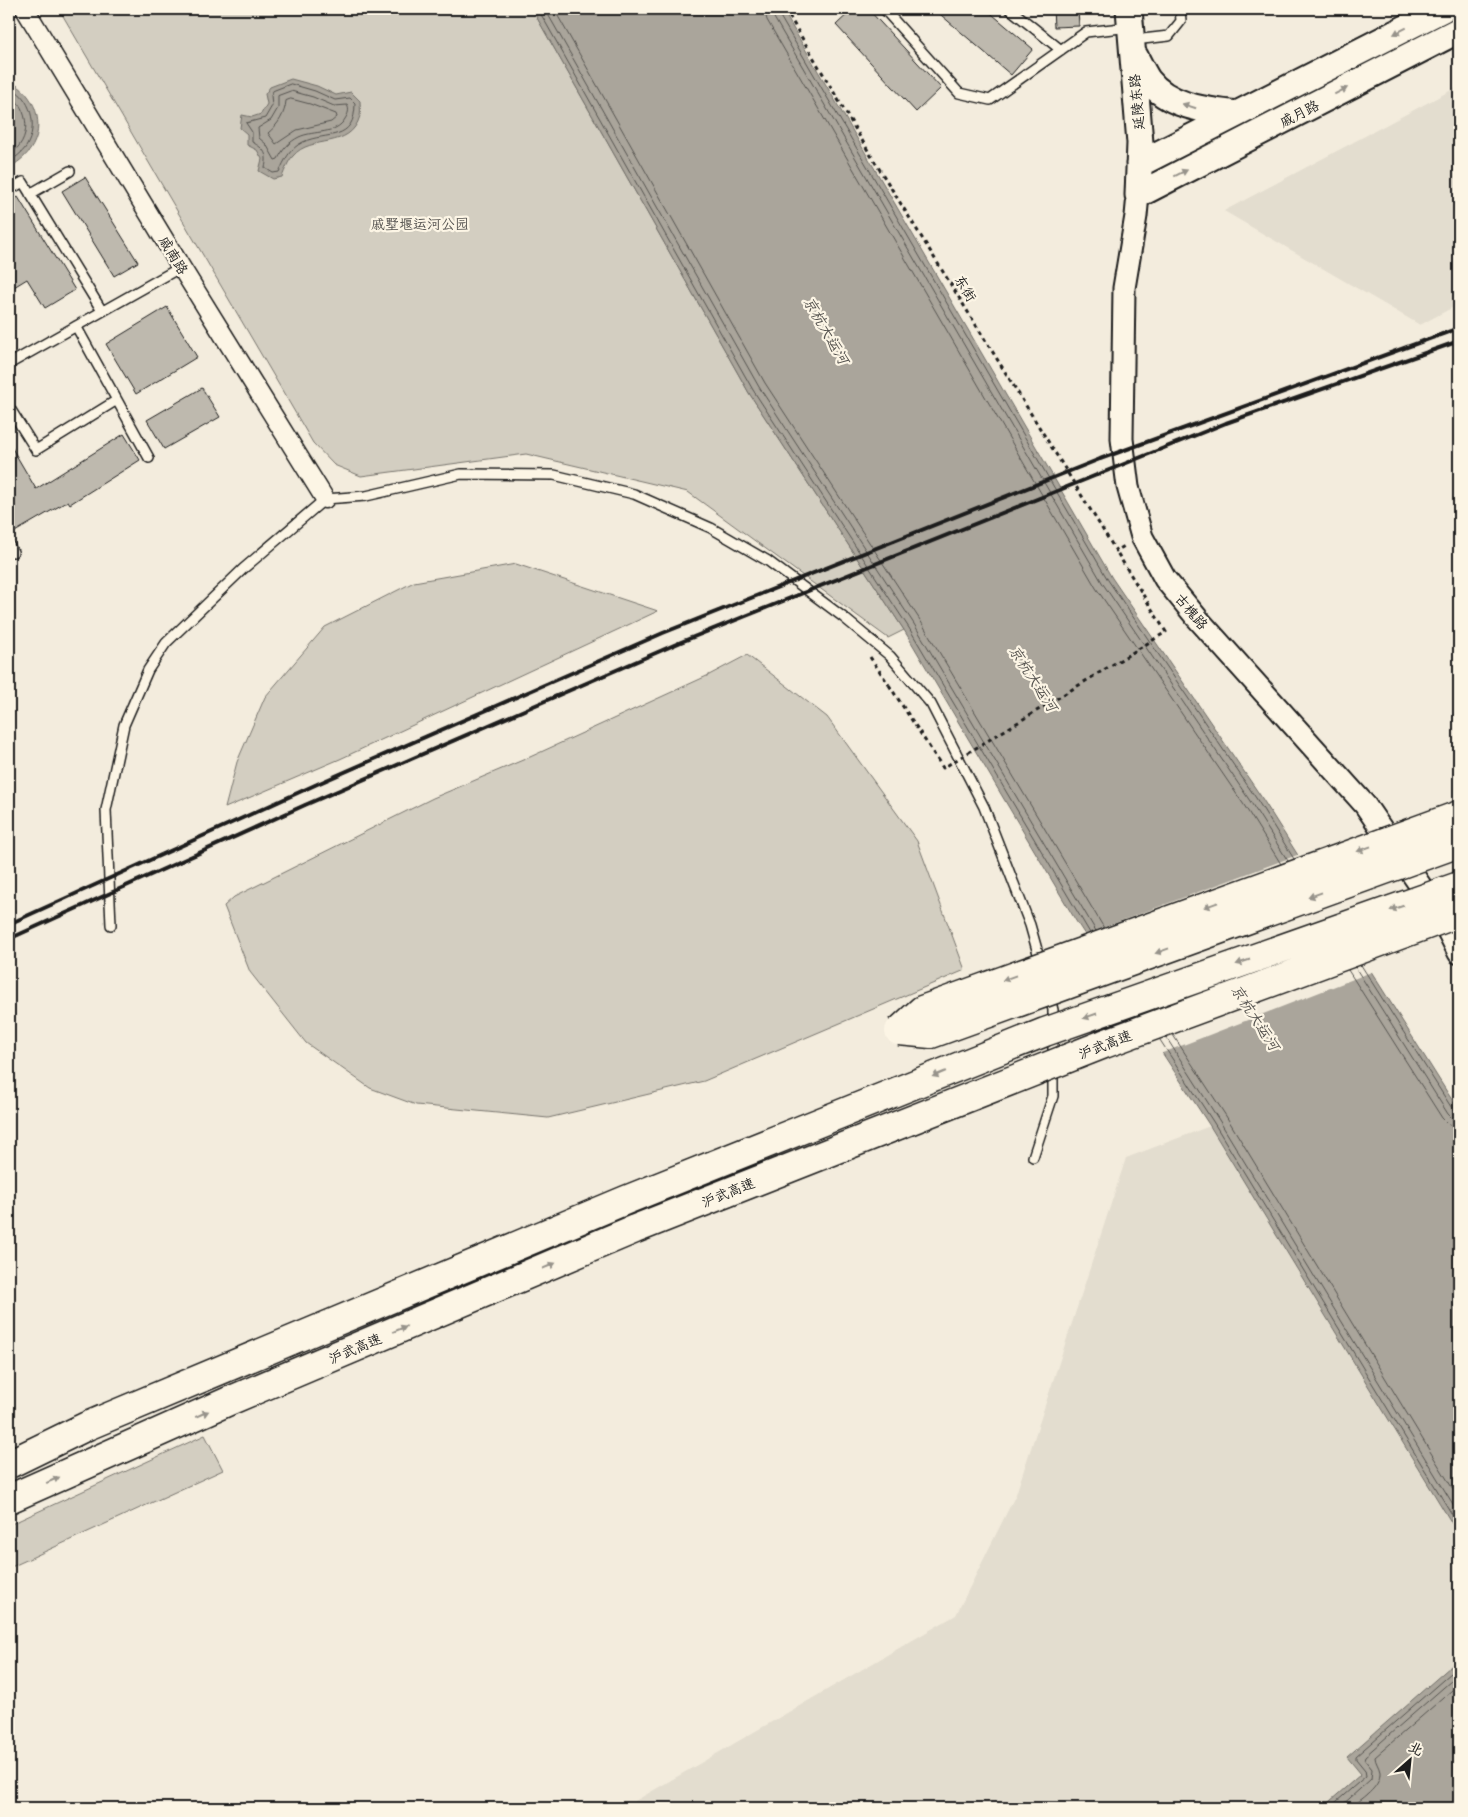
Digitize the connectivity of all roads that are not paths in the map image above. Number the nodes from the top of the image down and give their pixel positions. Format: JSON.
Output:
{"nodes":[{"id":1,"x":25,"y":9,"type":"edge"},
{"id":2,"x":884,"y":9,"type":"edge"},
{"id":3,"x":1010,"y":9,"type":"edge"},
{"id":4,"x":1180,"y":9,"type":"edge"},
{"id":5,"x":1443,"y":9,"type":"edge"},
{"id":6,"x":1459,"y":30,"type":"edge"},
{"id":7,"x":1131,"y":32,"type":"edge"},
{"id":8,"x":1061,"y":50,"type":"junction"},
{"id":9,"x":1237,"y":114,"type":"junction"},
{"id":10,"x":1139,"y":164,"type":"junction"},
{"id":11,"x":70,"y":171,"type":"dead end"},
{"id":12,"x":9,"y":190,"type":"edge"},
{"id":13,"x":30,"y":194,"type":"junction"},
{"id":14,"x":1138,"y":195,"type":"junction"},
{"id":15,"x":181,"y":267,"type":"junction"},
{"id":16,"x":102,"y":312,"type":"junction"},
{"id":17,"x":76,"y":326,"type":"junction"},
{"id":18,"x":9,"y":364,"type":"edge"},
{"id":19,"x":117,"y":400,"type":"junction"},
{"id":20,"x":9,"y":407,"type":"edge"},
{"id":21,"x":149,"y":458,"type":"dead end"},
{"id":22,"x":325,"y":500,"type":"junction"},
{"id":23,"x":1459,"y":815,"type":"edge"},
{"id":24,"x":1459,"y":843,"type":"edge"},
{"id":25,"x":1459,"y":886,"type":"edge"},
{"id":26,"x":1459,"y":913,"type":"edge"},
{"id":27,"x":111,"y":925,"type":"dead end"},
{"id":28,"x":1459,"y":953,"type":"edge"},
{"id":29,"x":1043,"y":972,"type":"dead end"},
{"id":30,"x":1046,"y":982,"type":"dead end"},
{"id":31,"x":1033,"y":1157,"type":"dead end"},
{"id":32,"x":9,"y":1464,"type":"edge"},
{"id":33,"x":9,"y":1499,"type":"edge"}],
"edges":[{"from":1,"to":15,"type":"street","name":"戚南路"},
{"from":2,"to":8,"type":"lane"},
{"from":3,"to":8,"type":"lane"},
{"from":4,"to":7,"type":"lane"},
{"from":5,"to":9,"type":"main road","name":"戚月路","one_way":true},
{"from":14,"to":6,"type":"main road","name":"戚月路","one_way":true},
{"from":7,"to":8,"type":"lane"},
{"from":9,"to":7,"type":"main road","one_way":true},
{"from":7,"to":10,"type":"main road","name":"延陵东路"},
{"from":9,"to":10,"type":"main road","name":"戚月路"},
{"from":10,"to":14,"type":"main road","name":"延陵东路"},
{"from":11,"to":13,"type":"lane"},
{"from":12,"to":13,"type":"lane"},
{"from":13,"to":16,"type":"lane"},
{"from":14,"to":28,"type":"street","name":"古槐路"},
{"from":15,"to":16,"type":"lane"},
{"from":15,"to":22,"type":"street","name":"戚南路"},
{"from":16,"to":17,"type":"lane"},
{"from":17,"to":18,"type":"lane"},
{"from":17,"to":19,"type":"lane"},
{"from":19,"to":20,"type":"lane"},
{"from":19,"to":21,"type":"lane"},
{"from":22,"to":27,"type":"lane"},
{"from":22,"to":29,"type":"lane"},
{"from":23,"to":24,"type":"highway","bridge":true},
{"from":25,"to":32,"type":"highway","one_way":true,"bridge":true},
{"from":33,"to":26,"type":"highway","name":"沪武高速","one_way":true,"bridge":true},
{"from":30,"to":31,"type":"lane"}]}
